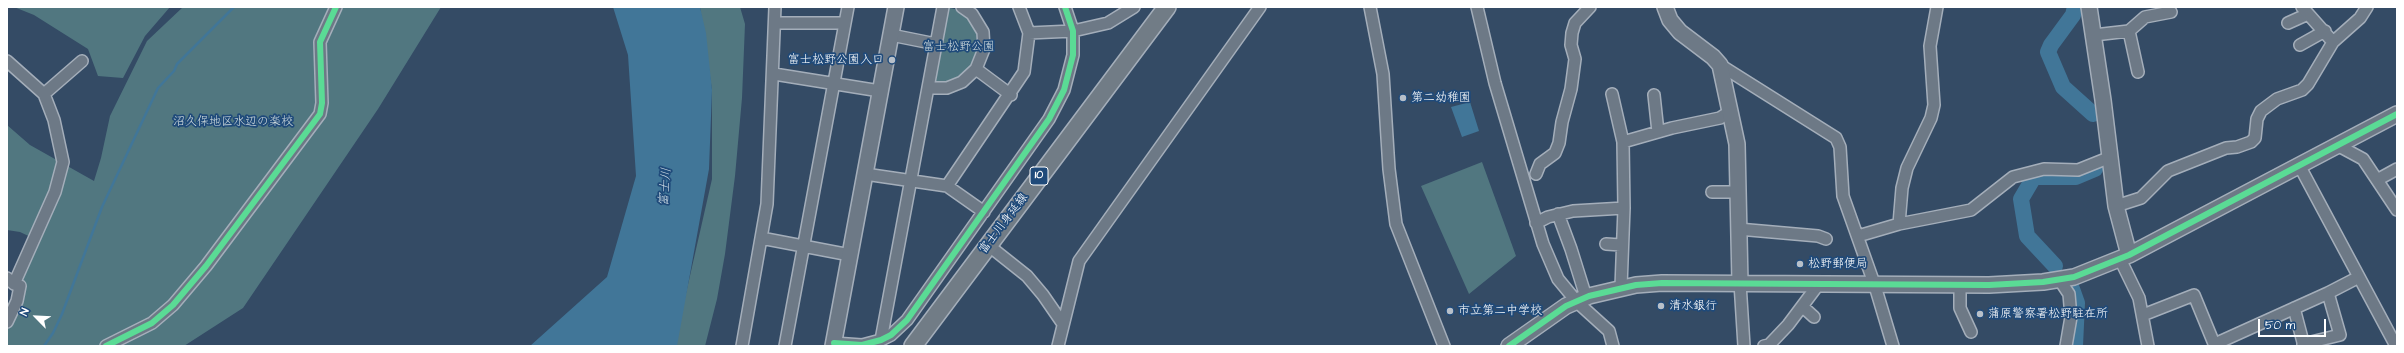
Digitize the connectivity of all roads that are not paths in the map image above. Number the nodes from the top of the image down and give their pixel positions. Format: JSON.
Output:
{"nodes":[{"id":1,"x":336,"y":7,"type":"edge"},
{"id":2,"x":775,"y":7,"type":"edge"},
{"id":3,"x":848,"y":7,"type":"edge"},
{"id":4,"x":896,"y":7,"type":"edge"},
{"id":5,"x":943,"y":7,"type":"edge"},
{"id":6,"x":962,"y":7,"type":"edge"},
{"id":7,"x":1019,"y":7,"type":"edge"},
{"id":8,"x":1065,"y":7,"type":"edge"},
{"id":9,"x":1134,"y":7,"type":"edge"},
{"id":10,"x":1167,"y":7,"type":"edge"},
{"id":11,"x":1260,"y":7,"type":"edge"},
{"id":12,"x":1370,"y":7,"type":"edge"},
{"id":13,"x":1477,"y":7,"type":"edge"},
{"id":14,"x":1590,"y":7,"type":"edge"},
{"id":15,"x":1665,"y":7,"type":"edge"},
{"id":16,"x":1937,"y":7,"type":"edge"},
{"id":17,"x":2089,"y":7,"type":"edge"},
{"id":18,"x":2367,"y":7,"type":"edge"},
{"id":19,"x":2305,"y":10,"type":"edge"},
{"id":20,"x":2171,"y":12,"type":"dead end"},
{"id":21,"x":775,"y":23,"type":"junction"},
{"id":22,"x":845,"y":23,"type":"junction"},
{"id":23,"x":2288,"y":23,"type":"dead end"},
{"id":24,"x":1073,"y":31,"type":"junction"},
{"id":25,"x":2130,"y":31,"type":"junction"},
{"id":26,"x":2325,"y":31,"type":"junction"},
{"id":27,"x":1029,"y":33,"type":"junction"},
{"id":28,"x":890,"y":35,"type":"junction"},
{"id":29,"x":2094,"y":35,"type":"junction"},
{"id":30,"x":2333,"y":42,"type":"junction"},
{"id":31,"x":936,"y":44,"type":"junction"},
{"id":32,"x":2300,"y":45,"type":"dead end"},
{"id":33,"x":7,"y":61,"type":"edge"},
{"id":34,"x":82,"y":61,"type":"dead end"},
{"id":35,"x":1720,"y":64,"type":"junction"},
{"id":36,"x":976,"y":69,"type":"junction"},
{"id":37,"x":2138,"y":72,"type":"dead end"},
{"id":38,"x":774,"y":74,"type":"junction"},
{"id":39,"x":834,"y":82,"type":"junction"},
{"id":40,"x":928,"y":88,"type":"junction"},
{"id":41,"x":880,"y":91,"type":"junction"},
{"id":42,"x":44,"y":94,"type":"junction"},
{"id":43,"x":1612,"y":94,"type":"dead end"},
{"id":44,"x":1010,"y":95,"type":"junction"},
{"id":45,"x":1654,"y":95,"type":"dead end"},
{"id":46,"x":1731,"y":111,"type":"junction"},
{"id":47,"x":2397,"y":114,"type":"edge"},
{"id":48,"x":1658,"y":132,"type":"junction"},
{"id":49,"x":1623,"y":142,"type":"junction"},
{"id":50,"x":2337,"y":145,"type":"junction"},
{"id":51,"x":2108,"y":158,"type":"junction"},
{"id":52,"x":2299,"y":165,"type":"junction"},
{"id":53,"x":2397,"y":169,"type":"edge"},
{"id":54,"x":865,"y":174,"type":"junction"},
{"id":55,"x":1536,"y":174,"type":"dead end"},
{"id":56,"x":2377,"y":180,"type":"junction"},
{"id":57,"x":910,"y":181,"type":"junction"},
{"id":58,"x":948,"y":186,"type":"junction"},
{"id":59,"x":1712,"y":192,"type":"dead end"},
{"id":60,"x":1738,"y":192,"type":"junction"},
{"id":61,"x":2116,"y":206,"type":"junction"},
{"id":62,"x":1624,"y":208,"type":"junction"},
{"id":63,"x":2397,"y":210,"type":"edge"},
{"id":64,"x":984,"y":212,"type":"junction"},
{"id":65,"x":1558,"y":214,"type":"junction"},
{"id":66,"x":1536,"y":223,"type":"junction"},
{"id":67,"x":1899,"y":224,"type":"junction"},
{"id":68,"x":1738,"y":229,"type":"junction"},
{"id":69,"x":1858,"y":236,"type":"junction"},
{"id":70,"x":761,"y":238,"type":"junction"},
{"id":71,"x":1826,"y":239,"type":"dead end"},
{"id":72,"x":1606,"y":244,"type":"dead end"},
{"id":73,"x":988,"y":245,"type":"junction"},
{"id":74,"x":1621,"y":245,"type":"junction"},
{"id":75,"x":804,"y":246,"type":"junction"},
{"id":76,"x":850,"y":255,"type":"junction"},
{"id":77,"x":2125,"y":257,"type":"junction"},
{"id":78,"x":2359,"y":277,"type":"junction"},
{"id":79,"x":2059,"y":279,"type":"junction"},
{"id":80,"x":10,"y":281,"type":"edge"},
{"id":81,"x":1740,"y":284,"type":"junction"},
{"id":82,"x":1818,"y":285,"type":"junction"},
{"id":83,"x":1960,"y":285,"type":"junction"},
{"id":84,"x":1876,"y":286,"type":"junction"},
{"id":85,"x":1621,"y":287,"type":"junction"},
{"id":86,"x":2328,"y":293,"type":"junction"},
{"id":87,"x":1582,"y":300,"type":"junction"},
{"id":88,"x":1803,"y":307,"type":"junction"},
{"id":89,"x":2294,"y":308,"type":"junction"},
{"id":90,"x":2143,"y":315,"type":"junction"},
{"id":91,"x":1814,"y":317,"type":"dead end"},
{"id":92,"x":7,"y":322,"type":"edge"},
{"id":93,"x":1063,"y":324,"type":"junction"},
{"id":94,"x":1970,"y":332,"type":"dead end"},
{"id":95,"x":881,"y":340,"type":"junction"},
{"id":96,"x":834,"y":344,"type":"edge"},
{"id":97,"x":2215,"y":345,"type":"edge"},
{"id":98,"x":2304,"y":345,"type":"edge"},
{"id":99,"x":106,"y":346,"type":"edge"},
{"id":100,"x":742,"y":346,"type":"edge"},
{"id":101,"x":785,"y":346,"type":"edge"},
{"id":102,"x":913,"y":346,"type":"edge"},
{"id":103,"x":1058,"y":346,"type":"edge"},
{"id":104,"x":1444,"y":346,"type":"edge"},
{"id":105,"x":1509,"y":346,"type":"edge"},
{"id":106,"x":1613,"y":346,"type":"edge"},
{"id":107,"x":1744,"y":346,"type":"edge"},
{"id":108,"x":1764,"y":346,"type":"edge"},
{"id":109,"x":1893,"y":346,"type":"edge"},
{"id":110,"x":2066,"y":346,"type":"edge"},
{"id":111,"x":2148,"y":346,"type":"edge"},
{"id":112,"x":2396,"y":346,"type":"edge"}],
"edges":[{"from":1,"to":99,"type":"street"},
{"from":2,"to":21,"type":"street"},
{"from":3,"to":22,"type":"street"},
{"from":4,"to":28,"type":"street"},
{"from":5,"to":31,"type":"street"},
{"from":6,"to":36,"type":"street"},
{"from":7,"to":27,"type":"street"},
{"from":8,"to":24,"type":"street"},
{"from":9,"to":24,"type":"street"},
{"from":10,"to":73,"type":"main road","name":"富士川身延線","number":"10"},
{"from":11,"to":93,"type":"street"},
{"from":12,"to":104,"type":"street"},
{"from":13,"to":66,"type":"street"},
{"from":14,"to":55,"type":"street"},
{"from":15,"to":35,"type":"street"},
{"from":16,"to":67,"type":"street"},
{"from":17,"to":29,"type":"street"},
{"from":18,"to":30,"type":"street"},
{"from":19,"to":23,"type":"street"},
{"from":19,"to":26,"type":"street"},
{"from":20,"to":25,"type":"street"},
{"from":21,"to":22,"type":"street"},
{"from":21,"to":38,"type":"street"},
{"from":22,"to":39,"type":"street"},
{"from":24,"to":27,"type":"street"},
{"from":24,"to":64,"type":"street"},
{"from":25,"to":29,"type":"street"},
{"from":25,"to":37,"type":"street"},
{"from":26,"to":30,"type":"street"},
{"from":26,"to":32,"type":"street"},
{"from":27,"to":44,"type":"street"},
{"from":28,"to":31,"type":"street"},
{"from":28,"to":41,"type":"street"},
{"from":29,"to":51,"type":"street"},
{"from":30,"to":61,"type":"street"},
{"from":31,"to":40,"type":"street"},
{"from":33,"to":42,"type":"street"},
{"from":34,"to":42,"type":"street"},
{"from":35,"to":46,"type":"street"},
{"from":35,"to":69,"type":"street"},
{"from":36,"to":40,"type":"street"},
{"from":36,"to":44,"type":"street"},
{"from":38,"to":39,"type":"street"},
{"from":38,"to":70,"type":"street"},
{"from":39,"to":41,"type":"street"},
{"from":39,"to":75,"type":"street"},
{"from":40,"to":57,"type":"street"},
{"from":41,"to":54,"type":"street"},
{"from":42,"to":80,"type":"street"},
{"from":43,"to":49,"type":"street"},
{"from":44,"to":58,"type":"street"},
{"from":45,"to":48,"type":"street"},
{"from":46,"to":48,"type":"street"},
{"from":46,"to":60,"type":"street"},
{"from":47,"to":50,"type":"street"},
{"from":48,"to":49,"type":"street"},
{"from":49,"to":62,"type":"street"},
{"from":50,"to":52,"type":"street"},
{"from":50,"to":56,"type":"street"},
{"from":51,"to":61,"type":"street"},
{"from":51,"to":67,"type":"street"},
{"from":52,"to":77,"type":"street"},
{"from":52,"to":78,"type":"street"},
{"from":53,"to":56,"type":"street"},
{"from":54,"to":57,"type":"street"},
{"from":54,"to":76,"type":"street"},
{"from":56,"to":63,"type":"street"},
{"from":57,"to":58,"type":"street"},
{"from":57,"to":95,"type":"street"},
{"from":58,"to":64,"type":"street"},
{"from":59,"to":60,"type":"street"},
{"from":60,"to":68,"type":"street"},
{"from":61,"to":77,"type":"street"},
{"from":62,"to":65,"type":"street"},
{"from":62,"to":74,"type":"street"},
{"from":64,"to":95,"type":"street"},
{"from":65,"to":66,"type":"street"},
{"from":65,"to":87,"type":"street"},
{"from":66,"to":87,"type":"street"},
{"from":67,"to":69,"type":"street"},
{"from":68,"to":71,"type":"street"},
{"from":68,"to":81,"type":"street"},
{"from":69,"to":84,"type":"street"},
{"from":70,"to":75,"type":"street"},
{"from":70,"to":100,"type":"street"},
{"from":72,"to":74,"type":"street"},
{"from":73,"to":93,"type":"street"},
{"from":73,"to":102,"type":"main road","name":"富士川身延線","number":"10"},
{"from":74,"to":85,"type":"street"},
{"from":75,"to":76,"type":"street"},
{"from":75,"to":101,"type":"street"},
{"from":76,"to":96,"type":"street"},
{"from":77,"to":79,"type":"street"},
{"from":77,"to":90,"type":"street"},
{"from":78,"to":86,"type":"street"},
{"from":78,"to":112,"type":"street"},
{"from":79,"to":83,"type":"street"},
{"from":79,"to":110,"type":"street"},
{"from":80,"to":92,"type":"street"},
{"from":81,"to":82,"type":"street"},
{"from":81,"to":85,"type":"street"},
{"from":81,"to":107,"type":"street"},
{"from":82,"to":84,"type":"street"},
{"from":82,"to":88,"type":"street"},
{"from":83,"to":84,"type":"street"},
{"from":83,"to":94,"type":"street"},
{"from":84,"to":109,"type":"street"},
{"from":85,"to":87,"type":"street"},
{"from":86,"to":89,"type":"street"},
{"from":86,"to":98,"type":"street"},
{"from":87,"to":105,"type":"street"},
{"from":87,"to":106,"type":"street"},
{"from":88,"to":91,"type":"street"},
{"from":88,"to":108,"type":"street"},
{"from":89,"to":97,"type":"street"},
{"from":89,"to":98,"type":"street"},
{"from":90,"to":97,"type":"street"},
{"from":90,"to":111,"type":"street"},
{"from":93,"to":103,"type":"street"},
{"from":95,"to":96,"type":"street"}]}
